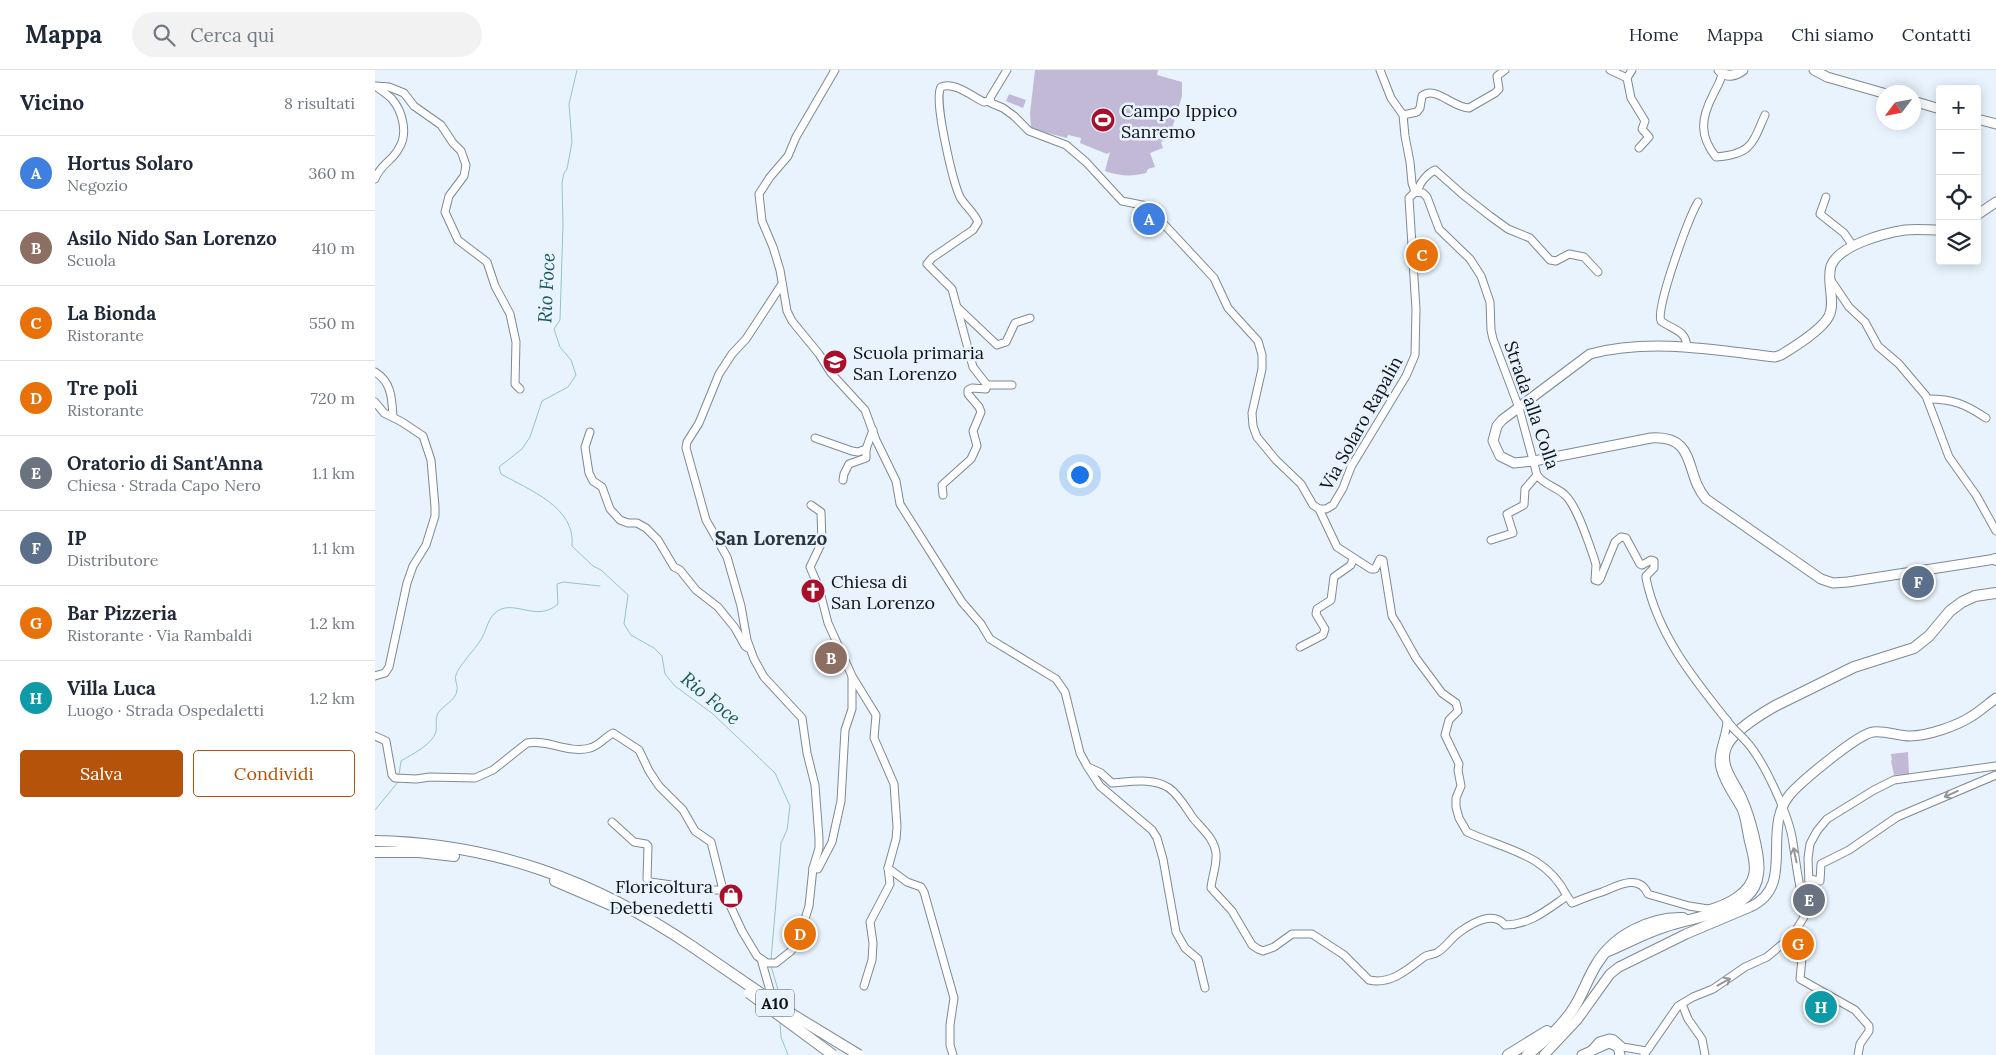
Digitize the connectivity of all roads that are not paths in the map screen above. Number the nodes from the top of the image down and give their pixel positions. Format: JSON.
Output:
{"nodes":[{"id":1,"x":835,"y":70,"type":"edge"},
{"id":2,"x":1007,"y":70,"type":"edge"},
{"id":3,"x":1380,"y":70,"type":"edge"},
{"id":4,"x":1505,"y":70,"type":"edge"},
{"id":5,"x":1610,"y":70,"type":"edge"},
{"id":6,"x":1632,"y":70,"type":"edge"},
{"id":7,"x":1743,"y":70,"type":"edge"},
{"id":8,"x":1814,"y":70,"type":"edge"},
{"id":9,"x":1720,"y":71,"type":"edge"},
{"id":10,"x":1627,"y":78,"type":"junction"},
{"id":11,"x":376,"y":86,"type":"edge"},
{"id":12,"x":1876,"y":91,"type":"edge"},
{"id":13,"x":990,"y":101,"type":"junction"},
{"id":14,"x":1921,"y":103,"type":"edge"},
{"id":15,"x":1936,"y":108,"type":"edge"},
{"id":16,"x":1403,"y":115,"type":"junction"},
{"id":17,"x":1765,"y":115,"type":"dead end"},
{"id":18,"x":1981,"y":120,"type":"edge"},
{"id":19,"x":1996,"y":124,"type":"edge"},
{"id":20,"x":1639,"y":148,"type":"dead end"},
{"id":21,"x":375,"y":179,"type":"edge"},
{"id":22,"x":1417,"y":191,"type":"junction"},
{"id":23,"x":1826,"y":197,"type":"dead end"},
{"id":24,"x":1698,"y":202,"type":"dead end"},
{"id":25,"x":1996,"y":202,"type":"edge"},
{"id":26,"x":1981,"y":212,"type":"edge"},
{"id":27,"x":1936,"y":230,"type":"edge"},
{"id":28,"x":1853,"y":246,"type":"junction"},
{"id":29,"x":1598,"y":272,"type":"dead end"},
{"id":30,"x":1830,"y":279,"type":"junction"},
{"id":31,"x":782,"y":284,"type":"junction"},
{"id":32,"x":956,"y":306,"type":"junction"},
{"id":33,"x":1030,"y":318,"type":"dead end"},
{"id":34,"x":1687,"y":347,"type":"junction"},
{"id":35,"x":375,"y":372,"type":"edge"},
{"id":36,"x":987,"y":385,"type":"junction"},
{"id":37,"x":1011,"y":385,"type":"dead end"},
{"id":38,"x":520,"y":389,"type":"dead end"},
{"id":39,"x":1928,"y":399,"type":"junction"},
{"id":40,"x":375,"y":402,"type":"edge"},
{"id":41,"x":1519,"y":408,"type":"junction"},
{"id":42,"x":393,"y":417,"type":"junction"},
{"id":43,"x":1986,"y":418,"type":"dead end"},
{"id":44,"x":873,"y":430,"type":"junction"},
{"id":45,"x":590,"y":432,"type":"dead end"},
{"id":46,"x":815,"y":438,"type":"dead end"},
{"id":47,"x":866,"y":449,"type":"junction"},
{"id":48,"x":1534,"y":461,"type":"junction"},
{"id":49,"x":1537,"y":475,"type":"junction"},
{"id":50,"x":843,"y":480,"type":"dead end"},
{"id":51,"x":943,"y":495,"type":"dead end"},
{"id":52,"x":811,"y":505,"type":"dead end"},
{"id":53,"x":1319,"y":509,"type":"junction"},
{"id":54,"x":1996,"y":531,"type":"edge"},
{"id":55,"x":1491,"y":540,"type":"dead end"},
{"id":56,"x":1353,"y":558,"type":"junction"},
{"id":57,"x":1996,"y":559,"type":"edge"},
{"id":58,"x":1996,"y":593,"type":"edge"},
{"id":59,"x":1300,"y":647,"type":"dead end"},
{"id":60,"x":751,"y":650,"type":"junction"},
{"id":61,"x":375,"y":676,"type":"edge"},
{"id":62,"x":852,"y":676,"type":"junction"},
{"id":63,"x":1996,"y":698,"type":"edge"},
{"id":64,"x":1727,"y":720,"type":"junction"},
{"id":65,"x":375,"y":736,"type":"edge"},
{"id":66,"x":1087,"y":766,"type":"junction"},
{"id":67,"x":1996,"y":766,"type":"edge"},
{"id":68,"x":1996,"y":775,"type":"edge"},
{"id":69,"x":1781,"y":807,"type":"junction"},
{"id":70,"x":612,"y":822,"type":"dead end"},
{"id":71,"x":375,"y":842,"type":"edge"},
{"id":72,"x":375,"y":852,"type":"edge"},
{"id":73,"x":500,"y":861,"type":"junction"},
{"id":74,"x":813,"y":868,"type":"junction"},
{"id":75,"x":888,"y":868,"type":"junction"},
{"id":76,"x":1809,"y":880,"type":"junction"},
{"id":77,"x":723,"y":890,"type":"junction"},
{"id":78,"x":1567,"y":896,"type":"junction"},
{"id":79,"x":1804,"y":903,"type":"junction"},
{"id":80,"x":1790,"y":940,"type":"junction"},
{"id":81,"x":692,"y":950,"type":"junction"},
{"id":82,"x":764,"y":961,"type":"junction"},
{"id":83,"x":864,"y":986,"type":"dead end"},
{"id":84,"x":1205,"y":988,"type":"dead end"},
{"id":85,"x":1682,"y":1004,"type":"junction"},
{"id":86,"x":1570,"y":1014,"type":"junction"},
{"id":87,"x":1545,"y":1039,"type":"junction"},
{"id":88,"x":1591,"y":1050,"type":"junction"},
{"id":89,"x":1645,"y":1053,"type":"edge"},
{"id":90,"x":827,"y":1055,"type":"edge"},
{"id":91,"x":833,"y":1055,"type":"edge"},
{"id":92,"x":859,"y":1055,"type":"edge"},
{"id":93,"x":953,"y":1055,"type":"edge"},
{"id":94,"x":1508,"y":1055,"type":"edge"},
{"id":95,"x":1520,"y":1055,"type":"edge"},
{"id":96,"x":1527,"y":1055,"type":"edge"},
{"id":97,"x":1544,"y":1055,"type":"edge"},
{"id":98,"x":1582,"y":1055,"type":"edge"},
{"id":99,"x":1621,"y":1055,"type":"edge"},
{"id":100,"x":1705,"y":1055,"type":"edge"},
{"id":101,"x":1858,"y":1055,"type":"edge"}],
"edges":[{"from":1,"to":31,"type":"street"},
{"from":2,"to":13,"type":"street"},
{"from":3,"to":16,"type":"street","name":"Strada alla Colla"},
{"from":4,"to":16,"type":"street"},
{"from":5,"to":10,"type":"street"},
{"from":6,"to":10,"type":"street"},
{"from":7,"to":9,"type":"main road"},
{"from":8,"to":12,"type":"main road"},
{"from":9,"to":17,"type":"street"},
{"from":10,"to":20,"type":"street"},
{"from":11,"to":21,"type":"street"},
{"from":11,"to":38,"type":"street"},
{"from":13,"to":32,"type":"street","name":"Via Solaro Rapalin"},
{"from":13,"to":53,"type":"street","name":"Via Solaro Rapalin"},
{"from":14,"to":15,"type":"main road"},
{"from":16,"to":22,"type":"street","name":"Strada alla Colla"},
{"from":18,"to":19,"type":"main road"},
{"from":22,"to":29,"type":"street"},
{"from":22,"to":41,"type":"street","name":"Strada alla Colla"},
{"from":22,"to":53,"type":"street","name":"Via Solaro Rapalin"},
{"from":23,"to":28,"type":"street"},
{"from":24,"to":34,"type":"street"},
{"from":25,"to":26,"type":"main road"},
{"from":27,"to":28,"type":"main road"},
{"from":28,"to":30,"type":"main road"},
{"from":30,"to":34,"type":"main road"},
{"from":30,"to":39,"type":"street"},
{"from":31,"to":44,"type":"street"},
{"from":31,"to":60,"type":"street"},
{"from":32,"to":33,"type":"street"},
{"from":32,"to":36,"type":"street"},
{"from":34,"to":41,"type":"main road"},
{"from":35,"to":42,"type":"street"},
{"from":36,"to":37,"type":"street"},
{"from":36,"to":51,"type":"street"},
{"from":39,"to":43,"type":"street"},
{"from":39,"to":54,"type":"street"},
{"from":40,"to":42,"type":"street"},
{"from":41,"to":48,"type":"street","name":"Strada alla Colla"},
{"from":41,"to":48,"type":"main road"},
{"from":42,"to":61,"type":"street"},
{"from":44,"to":47,"type":"street"},
{"from":44,"to":66,"type":"street"},
{"from":45,"to":60,"type":"street"},
{"from":46,"to":47,"type":"street"},
{"from":47,"to":50,"type":"street"},
{"from":48,"to":49,"type":"street","name":"Strada alla Colla"},
{"from":48,"to":57,"type":"main road"},
{"from":49,"to":55,"type":"street"},
{"from":49,"to":64,"type":"street","name":"Strada alla Colla"},
{"from":52,"to":62,"type":"street"},
{"from":53,"to":56,"type":"street"},
{"from":56,"to":59,"type":"street"},
{"from":56,"to":78,"type":"street"},
{"from":58,"to":86,"type":"highway"},
{"from":60,"to":74,"type":"street"},
{"from":62,"to":74,"type":"street"},
{"from":62,"to":75,"type":"street"},
{"from":63,"to":69,"type":"main road"},
{"from":64,"to":69,"type":"street","name":"Strada alla Colla","bridge":true},
{"from":64,"to":78,"type":"street"},
{"from":65,"to":77,"type":"street"},
{"from":66,"to":78,"type":"street"},
{"from":66,"to":84,"type":"street"},
{"from":67,"to":76,"type":"street"},
{"from":68,"to":76,"type":"street","one_way":true},
{"from":79,"to":69,"type":"street","name":"Strada alla Colla","one_way":true},
{"from":69,"to":97,"type":"main road"},
{"from":70,"to":77,"type":"street"},
{"from":71,"to":73,"type":"highway","number":"A10"},
{"from":72,"to":73,"type":"highway","number":"A10"},
{"from":73,"to":81,"type":"highway","number":"A10"},
{"from":74,"to":82,"type":"street"},
{"from":75,"to":83,"type":"street"},
{"from":75,"to":93,"type":"street"},
{"from":76,"to":79,"type":"street"},
{"from":77,"to":82,"type":"street"},
{"from":79,"to":80,"type":"street"},
{"from":85,"to":80,"type":"street","one_way":true},
{"from":80,"to":101,"type":"street"},
{"from":81,"to":91,"type":"highway","number":"A10","bridge":true},
{"from":81,"to":92,"type":"highway","number":"A10","bridge":true},
{"from":82,"to":90,"type":"street"},
{"from":85,"to":89,"type":"street"},
{"from":85,"to":100,"type":"street"},
{"from":86,"to":87,"type":"highway"},
{"from":86,"to":94,"type":"highway"},
{"from":87,"to":95,"type":"highway"},
{"from":87,"to":96,"type":"highway"},
{"from":88,"to":89,"type":"street"},
{"from":88,"to":98,"type":"main road"},
{"from":88,"to":99,"type":"main road"}]}
